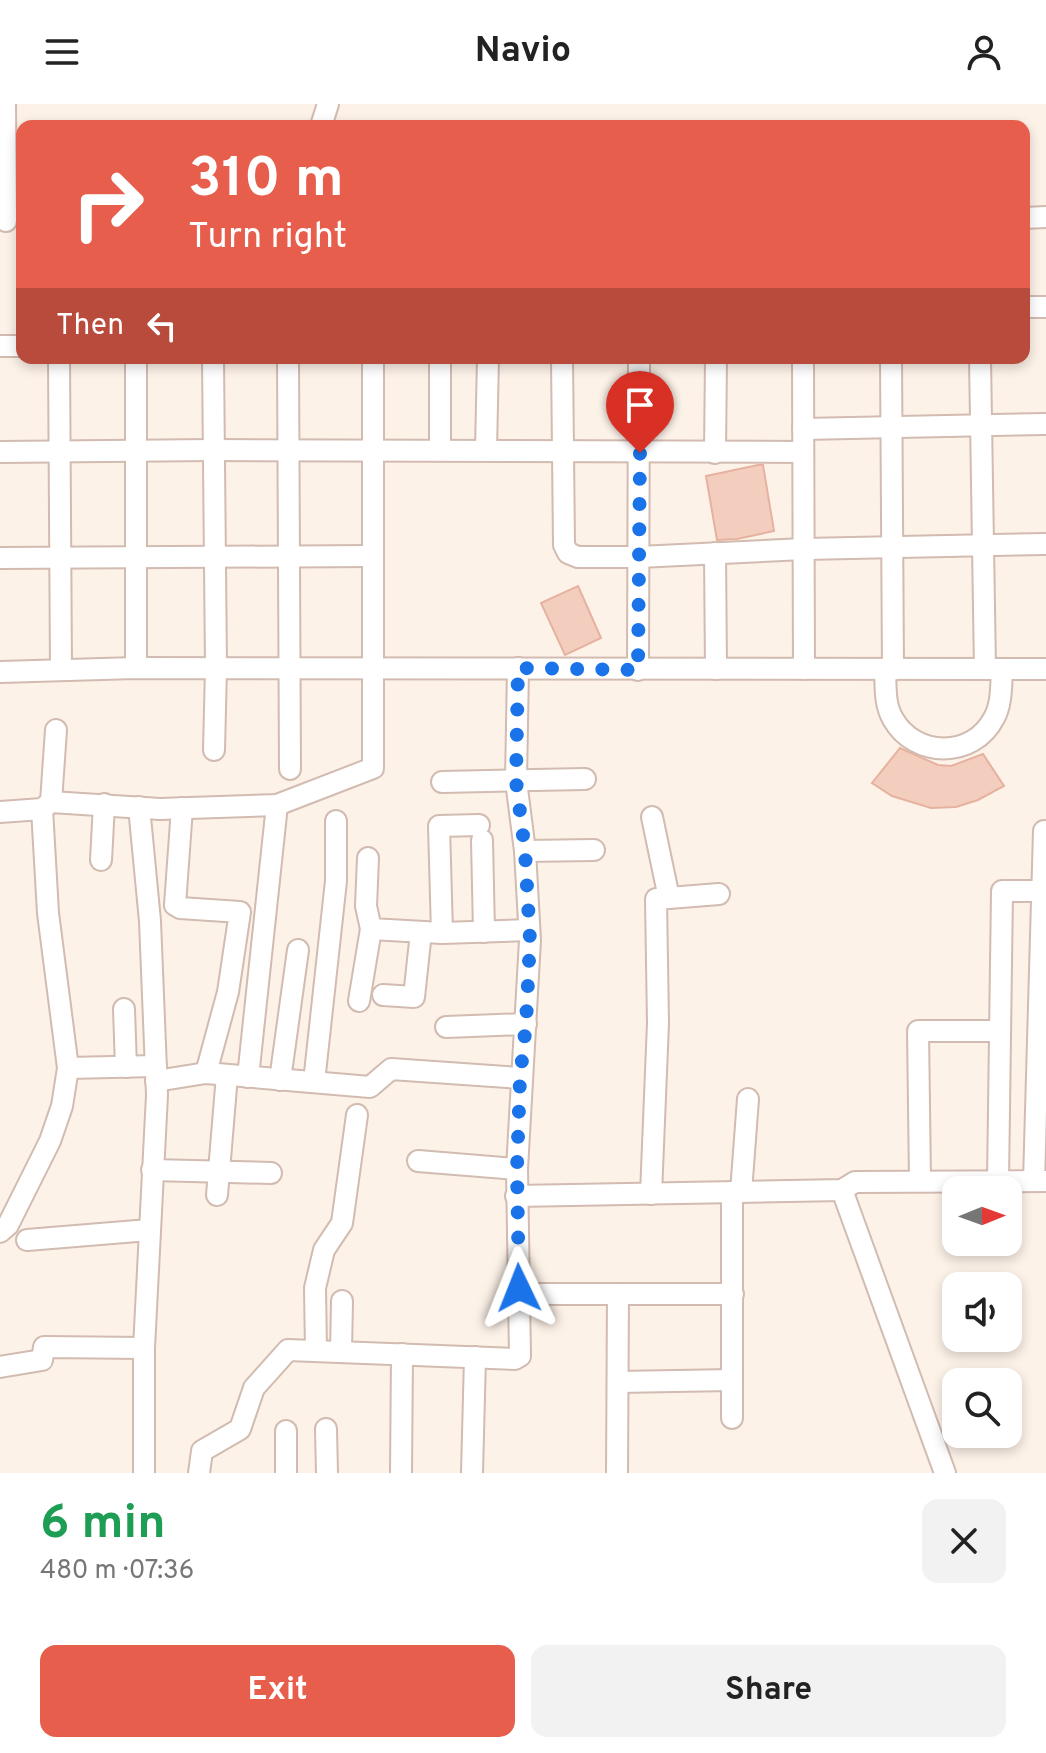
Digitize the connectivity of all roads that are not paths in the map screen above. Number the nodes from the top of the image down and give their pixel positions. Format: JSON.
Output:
{"nodes":[{"id":1,"x":5,"y":104,"type":"edge"},
{"id":2,"x":9,"y":221,"type":"edge"},
{"id":3,"x":59,"y":364,"type":"edge"},
{"id":4,"x":136,"y":364,"type":"edge"},
{"id":5,"x":213,"y":364,"type":"edge"},
{"id":6,"x":288,"y":364,"type":"edge"},
{"id":7,"x":373,"y":364,"type":"edge"},
{"id":8,"x":440,"y":364,"type":"edge"},
{"id":9,"x":488,"y":364,"type":"edge"},
{"id":10,"x":562,"y":364,"type":"edge"},
{"id":11,"x":639,"y":364,"type":"edge"},
{"id":12,"x":716,"y":364,"type":"edge"},
{"id":13,"x":803,"y":364,"type":"edge"},
{"id":14,"x":891,"y":364,"type":"edge"},
{"id":15,"x":980,"y":364,"type":"edge"},
{"id":16,"x":1046,"y":424,"type":"edge"},
{"id":17,"x":982,"y":425,"type":"junction"},
{"id":18,"x":890,"y":427,"type":"junction"},
{"id":19,"x":803,"y":429,"type":"junction"},
{"id":20,"x":136,"y":450,"type":"junction"},
{"id":21,"x":213,"y":450,"type":"junction"},
{"id":22,"x":289,"y":450,"type":"junction"},
{"id":23,"x":372,"y":450,"type":"junction"},
{"id":24,"x":440,"y":450,"type":"junction"},
{"id":25,"x":486,"y":450,"type":"junction"},
{"id":26,"x":60,"y":451,"type":"junction"},
{"id":27,"x":562,"y":451,"type":"junction"},
{"id":28,"x":0,"y":452,"type":"edge"},
{"id":29,"x":803,"y":452,"type":"junction"},
{"id":30,"x":640,"y":453,"type":"junction"},
{"id":31,"x":715,"y":453,"type":"junction"},
{"id":32,"x":1046,"y":544,"type":"edge"},
{"id":33,"x":985,"y":546,"type":"junction"},
{"id":34,"x":890,"y":547,"type":"junction"},
{"id":35,"x":804,"y":549,"type":"junction"},
{"id":36,"x":715,"y":553,"type":"junction"},
{"id":37,"x":290,"y":556,"type":"junction"},
{"id":38,"x":372,"y":556,"type":"junction"},
{"id":39,"x":138,"y":557,"type":"junction"},
{"id":40,"x":215,"y":557,"type":"junction"},
{"id":41,"x":639,"y":557,"type":"junction"},
{"id":42,"x":0,"y":558,"type":"edge"},
{"id":43,"x":60,"y":558,"type":"junction"},
{"id":44,"x":136,"y":668,"type":"junction"},
{"id":45,"x":216,"y":668,"type":"junction"},
{"id":46,"x":372,"y":668,"type":"junction"},
{"id":47,"x":518,"y":668,"type":"junction"},
{"id":48,"x":289,"y":669,"type":"junction"},
{"id":49,"x":716,"y":669,"type":"junction"},
{"id":50,"x":804,"y":669,"type":"junction"},
{"id":51,"x":994,"y":669,"type":"junction"},
{"id":52,"x":1046,"y":669,"type":"edge"},
{"id":53,"x":61,"y":670,"type":"junction"},
{"id":54,"x":638,"y":670,"type":"junction"},
{"id":55,"x":889,"y":670,"type":"junction"},
{"id":56,"x":0,"y":672,"type":"edge"},
{"id":57,"x":56,"y":730,"type":"dead end"},
{"id":58,"x":214,"y":750,"type":"dead end"},
{"id":59,"x":290,"y":769,"type":"dead end"},
{"id":60,"x":585,"y":779,"type":"dead end"},
{"id":61,"x":516,"y":781,"type":"junction"},
{"id":62,"x":442,"y":782,"type":"dead end"},
{"id":63,"x":104,"y":804,"type":"junction"},
{"id":64,"x":277,"y":805,"type":"junction"},
{"id":65,"x":47,"y":806,"type":"junction"},
{"id":66,"x":139,"y":807,"type":"junction"},
{"id":67,"x":182,"y":808,"type":"junction"},
{"id":68,"x":0,"y":812,"type":"edge"},
{"id":69,"x":652,"y":817,"type":"dead end"},
{"id":70,"x":336,"y":821,"type":"dead end"},
{"id":71,"x":1044,"y":831,"type":"dead end"},
{"id":72,"x":594,"y":850,"type":"dead end"},
{"id":73,"x":525,"y":851,"type":"junction"},
{"id":74,"x":368,"y":858,"type":"dead end"},
{"id":75,"x":101,"y":860,"type":"dead end"},
{"id":76,"x":1044,"y":891,"type":"junction"},
{"id":77,"x":719,"y":894,"type":"dead end"},
{"id":78,"x":334,"y":898,"type":"junction"},
{"id":79,"x":669,"y":898,"type":"junction"},
{"id":80,"x":366,"y":906,"type":"junction"},
{"id":81,"x":371,"y":929,"type":"junction"},
{"id":82,"x":529,"y":930,"type":"junction"},
{"id":83,"x":421,"y":932,"type":"junction"},
{"id":84,"x":484,"y":932,"type":"junction"},
{"id":85,"x":442,"y":933,"type":"junction"},
{"id":86,"x":298,"y":950,"type":"dead end"},
{"id":87,"x":383,"y":995,"type":"dead end"},
{"id":88,"x":359,"y":1001,"type":"dead end"},
{"id":89,"x":124,"y":1009,"type":"dead end"},
{"id":90,"x":526,"y":1024,"type":"junction"},
{"id":91,"x":446,"y":1027,"type":"dead end"},
{"id":92,"x":1000,"y":1031,"type":"junction"},
{"id":93,"x":126,"y":1067,"type":"junction"},
{"id":94,"x":68,"y":1068,"type":"junction"},
{"id":95,"x":156,"y":1073,"type":"junction"},
{"id":96,"x":206,"y":1073,"type":"junction"},
{"id":97,"x":238,"y":1076,"type":"junction"},
{"id":98,"x":520,"y":1078,"type":"junction"},
{"id":99,"x":280,"y":1080,"type":"junction"},
{"id":100,"x":314,"y":1082,"type":"junction"},
{"id":101,"x":748,"y":1099,"type":"dead end"},
{"id":102,"x":357,"y":1115,"type":"dead end"},
{"id":103,"x":418,"y":1161,"type":"dead end"},
{"id":104,"x":517,"y":1169,"type":"junction"},
{"id":105,"x":152,"y":1170,"type":"junction"},
{"id":106,"x":218,"y":1172,"type":"junction"},
{"id":107,"x":271,"y":1173,"type":"dead end"},
{"id":108,"x":998,"y":1176,"type":"edge"},
{"id":109,"x":920,"y":1181,"type":"junction"},
{"id":110,"x":942,"y":1181,"type":"edge"},
{"id":111,"x":1040,"y":1181,"type":"edge"},
{"id":112,"x":842,"y":1190,"type":"junction"},
{"id":113,"x":736,"y":1192,"type":"junction"},
{"id":114,"x":651,"y":1194,"type":"junction"},
{"id":115,"x":217,"y":1195,"type":"dead end"},
{"id":116,"x":516,"y":1196,"type":"junction"},
{"id":117,"x":149,"y":1230,"type":"junction"},
{"id":118,"x":0,"y":1232,"type":"edge"},
{"id":119,"x":27,"y":1240,"type":"dead end"},
{"id":120,"x":539,"y":1294,"type":"dead end"},
{"id":121,"x":618,"y":1294,"type":"junction"},
{"id":122,"x":733,"y":1294,"type":"junction"},
{"id":123,"x":342,"y":1301,"type":"dead end"},
{"id":124,"x":144,"y":1348,"type":"junction"},
{"id":125,"x":316,"y":1351,"type":"junction"},
{"id":126,"x":341,"y":1352,"type":"junction"},
{"id":127,"x":402,"y":1354,"type":"junction"},
{"id":128,"x":475,"y":1357,"type":"junction"},
{"id":129,"x":0,"y":1367,"type":"edge"},
{"id":130,"x":732,"y":1380,"type":"junction"},
{"id":131,"x":618,"y":1382,"type":"junction"},
{"id":132,"x":732,"y":1418,"type":"dead end"},
{"id":133,"x":326,"y":1429,"type":"dead end"},
{"id":134,"x":286,"y":1431,"type":"dead end"},
{"id":135,"x":144,"y":1473,"type":"edge"},
{"id":136,"x":199,"y":1473,"type":"edge"},
{"id":137,"x":286,"y":1473,"type":"edge"},
{"id":138,"x":327,"y":1473,"type":"edge"},
{"id":139,"x":401,"y":1473,"type":"edge"},
{"id":140,"x":472,"y":1473,"type":"edge"},
{"id":141,"x":617,"y":1473,"type":"edge"},
{"id":142,"x":945,"y":1473,"type":"edge"}],
"edges":[{"from":1,"to":2,"type":"street"},
{"from":3,"to":26,"type":"street"},
{"from":4,"to":20,"type":"street"},
{"from":5,"to":21,"type":"street"},
{"from":6,"to":22,"type":"street"},
{"from":7,"to":23,"type":"street"},
{"from":8,"to":24,"type":"street"},
{"from":9,"to":25,"type":"street"},
{"from":10,"to":27,"type":"street"},
{"from":11,"to":30,"type":"street"},
{"from":12,"to":31,"type":"street"},
{"from":13,"to":19,"type":"street"},
{"from":14,"to":18,"type":"street"},
{"from":15,"to":17,"type":"street"},
{"from":16,"to":17,"type":"street"},
{"from":17,"to":18,"type":"street"},
{"from":17,"to":33,"type":"street"},
{"from":18,"to":19,"type":"street"},
{"from":18,"to":34,"type":"street"},
{"from":19,"to":29,"type":"street"},
{"from":20,"to":21,"type":"street"},
{"from":20,"to":26,"type":"street"},
{"from":20,"to":39,"type":"street"},
{"from":21,"to":22,"type":"street"},
{"from":21,"to":40,"type":"street"},
{"from":22,"to":23,"type":"street"},
{"from":22,"to":37,"type":"street"},
{"from":23,"to":24,"type":"street"},
{"from":23,"to":38,"type":"street"},
{"from":24,"to":25,"type":"street"},
{"from":25,"to":27,"type":"street"},
{"from":26,"to":28,"type":"street"},
{"from":26,"to":43,"type":"street"},
{"from":27,"to":30,"type":"street"},
{"from":27,"to":41,"type":"street"},
{"from":29,"to":31,"type":"street"},
{"from":29,"to":35,"type":"street"},
{"from":30,"to":31,"type":"street"},
{"from":30,"to":41,"type":"street"},
{"from":32,"to":33,"type":"street"},
{"from":33,"to":34,"type":"street"},
{"from":33,"to":51,"type":"street"},
{"from":34,"to":35,"type":"street"},
{"from":34,"to":55,"type":"street"},
{"from":35,"to":36,"type":"street"},
{"from":35,"to":50,"type":"street"},
{"from":36,"to":41,"type":"street"},
{"from":36,"to":49,"type":"street"},
{"from":37,"to":38,"type":"street"},
{"from":37,"to":40,"type":"street"},
{"from":37,"to":48,"type":"street"},
{"from":38,"to":46,"type":"street"},
{"from":39,"to":40,"type":"street"},
{"from":39,"to":43,"type":"street"},
{"from":39,"to":44,"type":"street"},
{"from":40,"to":45,"type":"street"},
{"from":41,"to":54,"type":"street"},
{"from":42,"to":43,"type":"street"},
{"from":43,"to":53,"type":"street"},
{"from":44,"to":45,"type":"street"},
{"from":44,"to":53,"type":"street"},
{"from":45,"to":48,"type":"street"},
{"from":45,"to":58,"type":"street"},
{"from":46,"to":47,"type":"street"},
{"from":46,"to":48,"type":"street"},
{"from":46,"to":64,"type":"street"},
{"from":47,"to":54,"type":"street"},
{"from":47,"to":61,"type":"street"},
{"from":48,"to":59,"type":"street"},
{"from":49,"to":50,"type":"street"},
{"from":49,"to":54,"type":"street"},
{"from":50,"to":55,"type":"street"},
{"from":51,"to":52,"type":"street"},
{"from":51,"to":55,"type":"street"},
{"from":51,"to":55,"type":"street"},
{"from":53,"to":56,"type":"street"},
{"from":57,"to":65,"type":"street"},
{"from":60,"to":61,"type":"street"},
{"from":61,"to":62,"type":"street"},
{"from":61,"to":73,"type":"street"},
{"from":63,"to":65,"type":"street"},
{"from":63,"to":66,"type":"street"},
{"from":63,"to":75,"type":"street"},
{"from":64,"to":67,"type":"street"},
{"from":64,"to":97,"type":"street"},
{"from":65,"to":68,"type":"street"},
{"from":65,"to":94,"type":"street"},
{"from":66,"to":67,"type":"street"},
{"from":66,"to":95,"type":"street"},
{"from":67,"to":96,"type":"street"},
{"from":69,"to":79,"type":"street"},
{"from":70,"to":78,"type":"street"},
{"from":71,"to":76,"type":"street"},
{"from":72,"to":73,"type":"street"},
{"from":73,"to":82,"type":"street"},
{"from":74,"to":80,"type":"street"},
{"from":76,"to":92,"type":"street"},
{"from":76,"to":111,"type":"street"},
{"from":77,"to":79,"type":"street"},
{"from":78,"to":80,"type":"street"},
{"from":78,"to":100,"type":"street"},
{"from":79,"to":114,"type":"street"},
{"from":80,"to":81,"type":"street"},
{"from":81,"to":83,"type":"street"},
{"from":81,"to":88,"type":"street"},
{"from":82,"to":84,"type":"street"},
{"from":82,"to":90,"type":"street"},
{"from":83,"to":85,"type":"street"},
{"from":83,"to":87,"type":"street"},
{"from":84,"to":85,"type":"street"},
{"from":84,"to":85,"type":"street"},
{"from":86,"to":99,"type":"street"},
{"from":89,"to":93,"type":"street"},
{"from":90,"to":91,"type":"street"},
{"from":90,"to":98,"type":"street"},
{"from":92,"to":108,"type":"street"},
{"from":92,"to":109,"type":"street"},
{"from":93,"to":94,"type":"street"},
{"from":93,"to":95,"type":"street"},
{"from":94,"to":118,"type":"street"},
{"from":95,"to":96,"type":"street"},
{"from":95,"to":105,"type":"street"},
{"from":96,"to":97,"type":"street"},
{"from":97,"to":99,"type":"street"},
{"from":97,"to":106,"type":"street"},
{"from":98,"to":100,"type":"street"},
{"from":98,"to":104,"type":"street"},
{"from":99,"to":100,"type":"street"},
{"from":101,"to":113,"type":"street"},
{"from":102,"to":125,"type":"street"},
{"from":103,"to":104,"type":"street"},
{"from":104,"to":116,"type":"street"},
{"from":105,"to":106,"type":"street"},
{"from":105,"to":117,"type":"street"},
{"from":106,"to":107,"type":"street"},
{"from":106,"to":115,"type":"street"},
{"from":109,"to":110,"type":"street"},
{"from":109,"to":112,"type":"street"},
{"from":112,"to":113,"type":"street"},
{"from":112,"to":142,"type":"street"},
{"from":113,"to":114,"type":"street"},
{"from":113,"to":122,"type":"street"},
{"from":114,"to":116,"type":"street"},
{"from":116,"to":128,"type":"street"},
{"from":117,"to":119,"type":"street"},
{"from":117,"to":124,"type":"street"},
{"from":120,"to":121,"type":"street"},
{"from":121,"to":122,"type":"street"},
{"from":121,"to":131,"type":"street"},
{"from":122,"to":130,"type":"street"},
{"from":123,"to":126,"type":"street"},
{"from":124,"to":129,"type":"street"},
{"from":124,"to":135,"type":"street"},
{"from":125,"to":126,"type":"street"},
{"from":125,"to":136,"type":"street"},
{"from":126,"to":127,"type":"street"},
{"from":127,"to":128,"type":"street"},
{"from":127,"to":139,"type":"street"},
{"from":128,"to":140,"type":"street"},
{"from":130,"to":131,"type":"street"},
{"from":130,"to":132,"type":"street"},
{"from":131,"to":141,"type":"street"},
{"from":133,"to":138,"type":"street"},
{"from":134,"to":137,"type":"street"}]}
